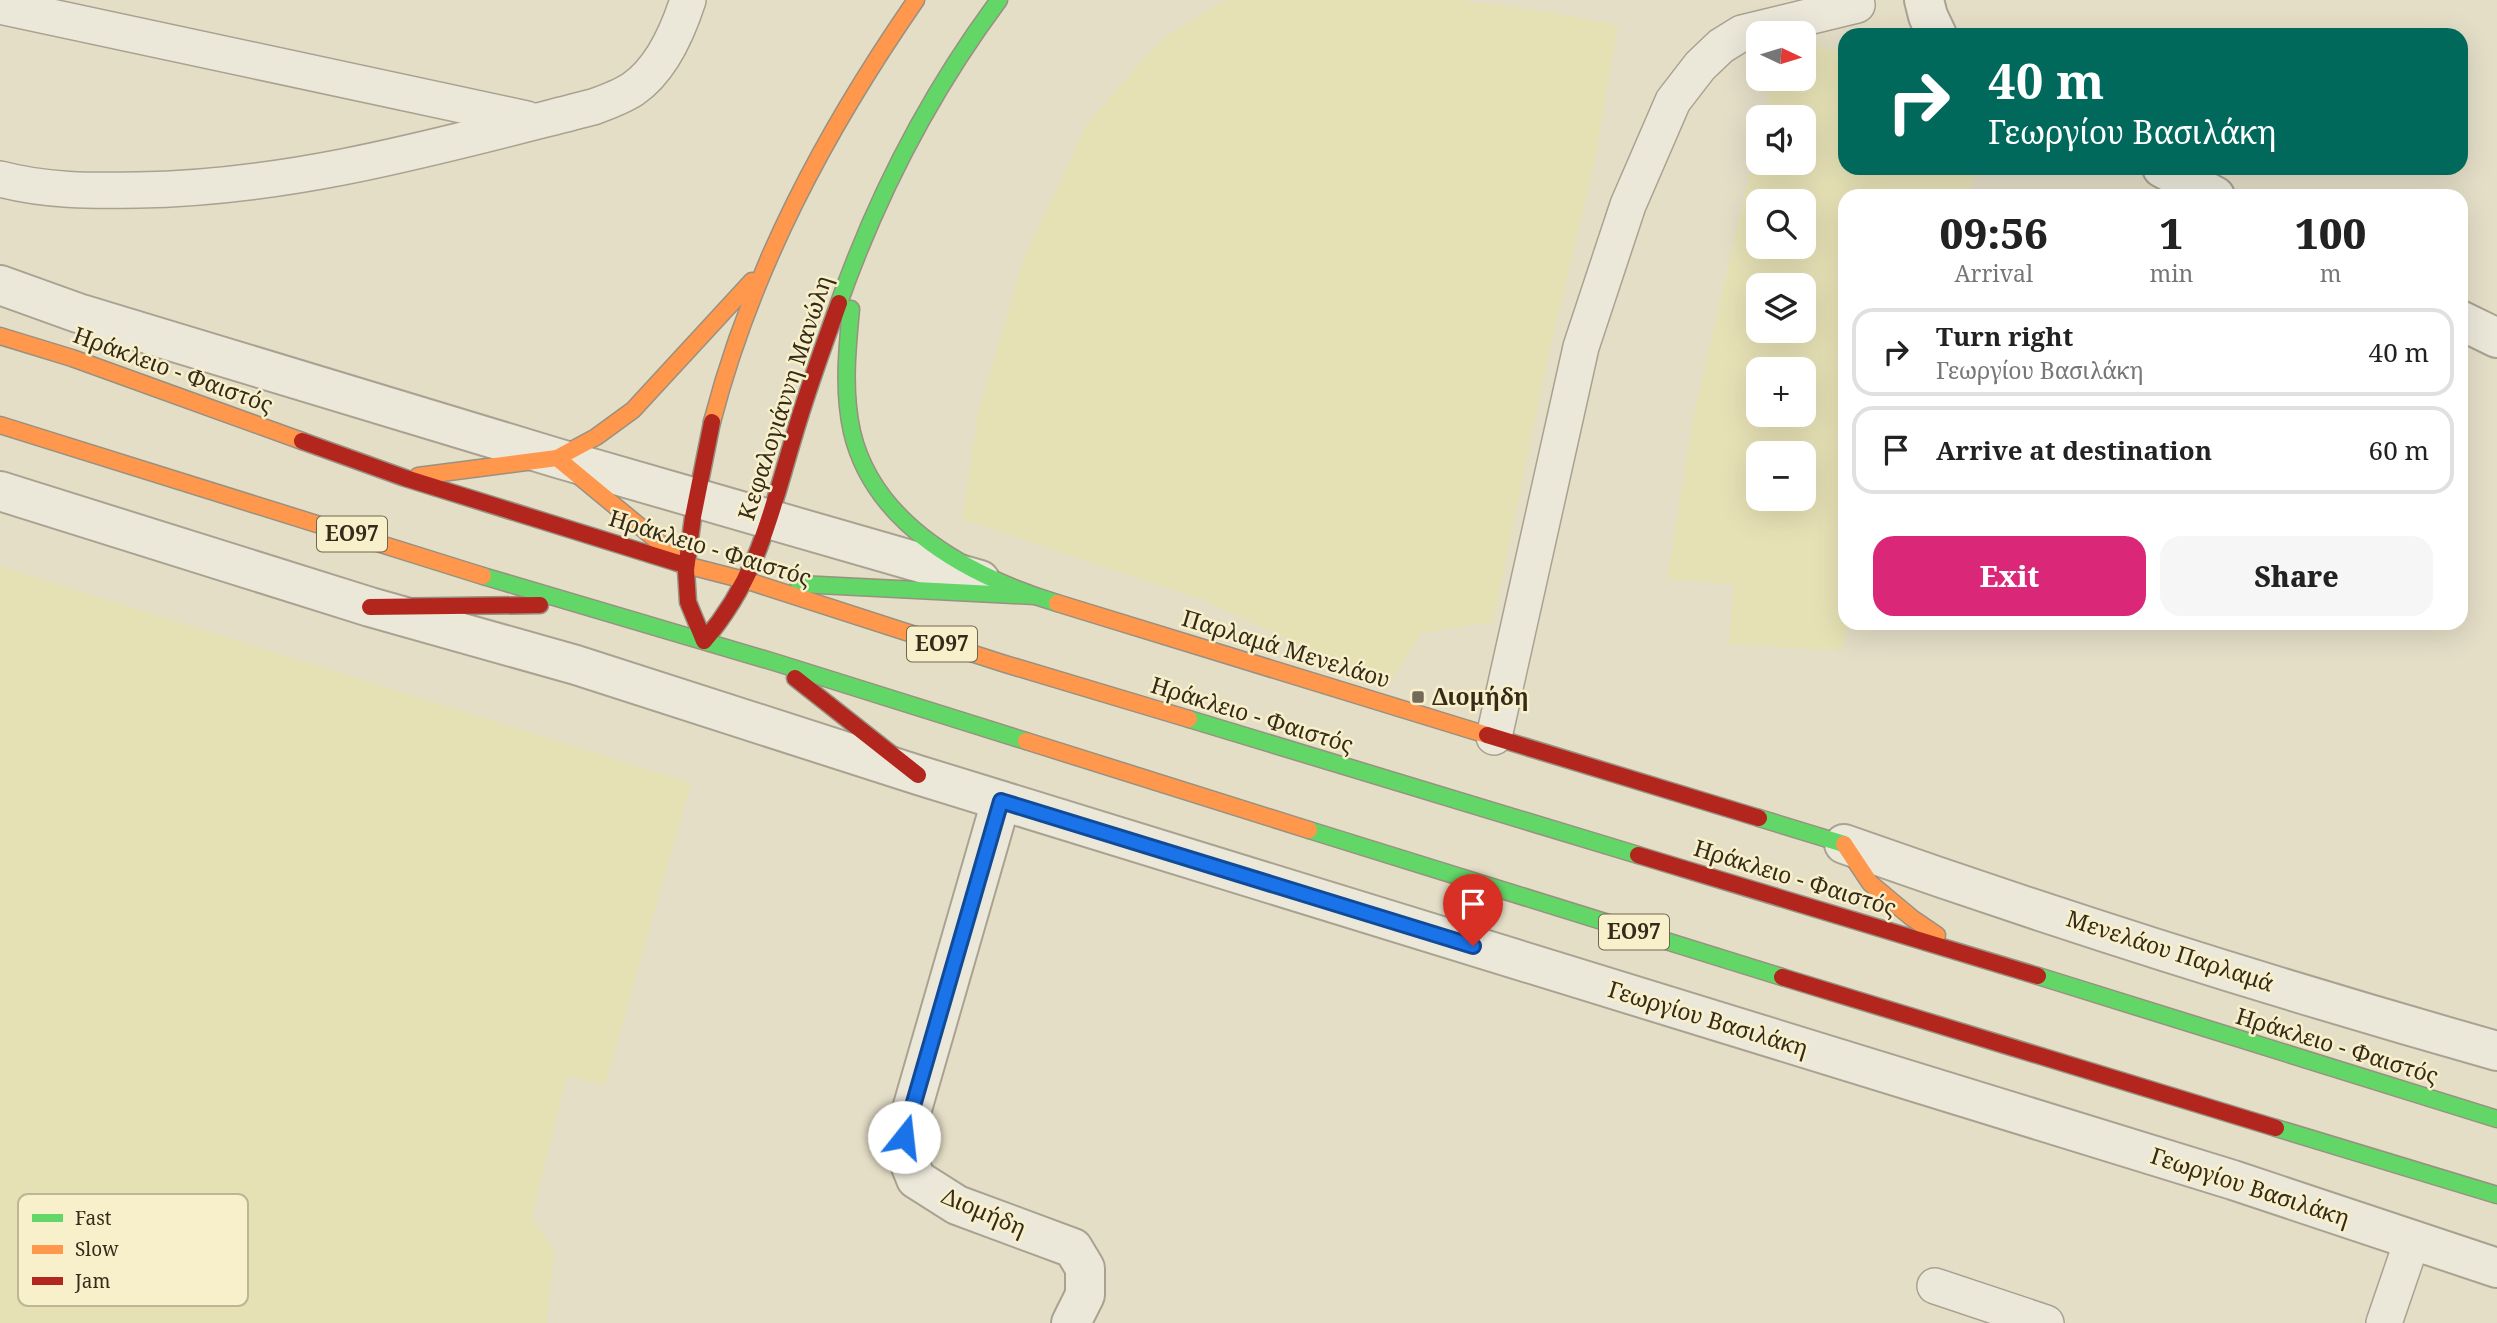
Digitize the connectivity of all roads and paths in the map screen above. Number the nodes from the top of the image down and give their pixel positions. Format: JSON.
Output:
{"nodes":[{"id":1,"x":688,"y":0,"type":"edge"},
{"id":2,"x":916,"y":0,"type":"edge"},
{"id":3,"x":999,"y":0,"type":"edge"},
{"id":4,"x":1924,"y":0,"type":"edge"},
{"id":5,"x":1857,"y":5,"type":"dead end"},
{"id":6,"x":0,"y":6,"type":"edge"},
{"id":7,"x":1934,"y":28,"type":"edge"},
{"id":8,"x":536,"y":121,"type":"junction"},
{"id":9,"x":2176,"y":175,"type":"edge"},
{"id":10,"x":0,"y":179,"type":"edge"},
{"id":11,"x":2202,"y":189,"type":"edge"},
{"id":12,"x":860,"y":245,"type":"junction"},
{"id":13,"x":766,"y":267,"type":"junction"},
{"id":14,"x":0,"y":285,"type":"edge"},
{"id":15,"x":2468,"y":324,"type":"edge"},
{"id":16,"x":0,"y":336,"type":"edge"},
{"id":17,"x":2497,"y":338,"type":"edge"},
{"id":18,"x":0,"y":425,"type":"edge"},
{"id":19,"x":557,"y":458,"type":"junction"},
{"id":20,"x":405,"y":478,"type":"junction"},
{"id":21,"x":0,"y":491,"type":"edge"},
{"id":22,"x":696,"y":498,"type":"junction"},
{"id":23,"x":769,"y":520,"type":"junction"},
{"id":24,"x":687,"y":566,"type":"junction"},
{"id":25,"x":748,"y":581,"type":"junction"},
{"id":26,"x":1035,"y":596,"type":"junction"},
{"id":27,"x":575,"y":605,"type":"junction"},
{"id":28,"x":370,"y":607,"type":"junction"},
{"id":29,"x":704,"y":641,"type":"junction"},
{"id":30,"x":774,"y":662,"type":"junction"},
{"id":31,"x":1494,"y":737,"type":"junction"},
{"id":32,"x":918,"y":775,"type":"junction"},
{"id":33,"x":1001,"y":801,"type":"junction"},
{"id":34,"x":1844,"y":844,"type":"junction"},
{"id":35,"x":1965,"y":953,"type":"junction"},
{"id":36,"x":2497,"y":1051,"type":"edge"},
{"id":37,"x":2497,"y":1119,"type":"edge"},
{"id":38,"x":2497,"y":1195,"type":"edge"},
{"id":39,"x":2412,"y":1241,"type":"junction"},
{"id":40,"x":2497,"y":1268,"type":"edge"},
{"id":41,"x":1935,"y":1286,"type":"dead end"},
{"id":42,"x":1071,"y":1323,"type":"edge"},
{"id":43,"x":2046,"y":1323,"type":"edge"},
{"id":44,"x":2384,"y":1323,"type":"edge"}],
"edges":[{"from":1,"to":8,"type":"lane"},
{"from":2,"to":13,"type":"main road"},
{"from":3,"to":12,"type":"main road","name":"Κεφαλογιάννη Μανώλη"},
{"from":4,"to":7,"type":"street"},
{"from":5,"to":31,"type":"lane"},
{"from":6,"to":8,"type":"lane"},
{"from":8,"to":10,"type":"lane"},
{"from":9,"to":11,"type":"street"},
{"from":12,"to":23,"type":"main road","name":"Κεφαλογιάννη Μανώλη"},
{"from":12,"to":26,"type":"main road"},
{"from":13,"to":19,"type":"main road"},
{"from":13,"to":22,"type":"main road"},
{"from":14,"to":19,"type":"street"},
{"from":15,"to":17,"type":"street"},
{"from":16,"to":20,"type":"main road","name":"Ηράκλειο - Φαιστός","number":"ΕΟ97"},
{"from":18,"to":27,"type":"main road","number":"ΕΟ97"},
{"from":19,"to":20,"type":"main road"},
{"from":19,"to":22,"type":"street"},
{"from":19,"to":24,"type":"main road"},
{"from":20,"to":24,"type":"main road","name":"Ηράκλειο - Φαιστός","number":"ΕΟ97"},
{"from":21,"to":28,"type":"street","name":"Γεωργίου Βασιλάκη"},
{"from":22,"to":23,"type":"street"},
{"from":22,"to":24,"type":"main road"},
{"from":23,"to":25,"type":"main road","name":"Κεφαλογιάννη Μανώλη"},
{"from":23,"to":26,"type":"street"},
{"from":24,"to":25,"type":"main road","name":"Ηράκλειο - Φαιστός","number":"ΕΟ97"},
{"from":24,"to":29,"type":"main road"},
{"from":25,"to":26,"type":"main road"},
{"from":25,"to":29,"type":"main road","name":"Κεφαλογιάννη Μανώλη"},
{"from":25,"to":35,"type":"main road","name":"Ηράκλειο - Φαιστός","number":"ΕΟ97"},
{"from":26,"to":31,"type":"main road","name":"Παρλαμά Μενελάου"},
{"from":27,"to":28,"type":"main road"},
{"from":27,"to":29,"type":"main road","number":"ΕΟ97"},
{"from":28,"to":32,"type":"street","name":"Γεωργίου Βασιλάκη"},
{"from":29,"to":30,"type":"main road","number":"ΕΟ97"},
{"from":30,"to":32,"type":"main road"},
{"from":30,"to":38,"type":"main road","number":"ΕΟ97"},
{"from":31,"to":34,"type":"main road","name":"Παρλαμά Μενελάου"},
{"from":32,"to":33,"type":"street","name":"Γεωργίου Βασιλάκη"},
{"from":33,"to":39,"type":"street","name":"Γεωργίου Βασιλάκη"},
{"from":33,"to":42,"type":"street","name":"Διομήδη"},
{"from":34,"to":35,"type":"main road"},
{"from":34,"to":36,"type":"street","name":"Μενελάου Παρλαμά"},
{"from":35,"to":37,"type":"main road","name":"Ηράκλειο - Φαιστός","number":"ΕΟ97"},
{"from":39,"to":40,"type":"street","name":"Γεωργίου Βασιλάκη"},
{"from":39,"to":44,"type":"lane"},
{"from":41,"to":43,"type":"lane"}]}
